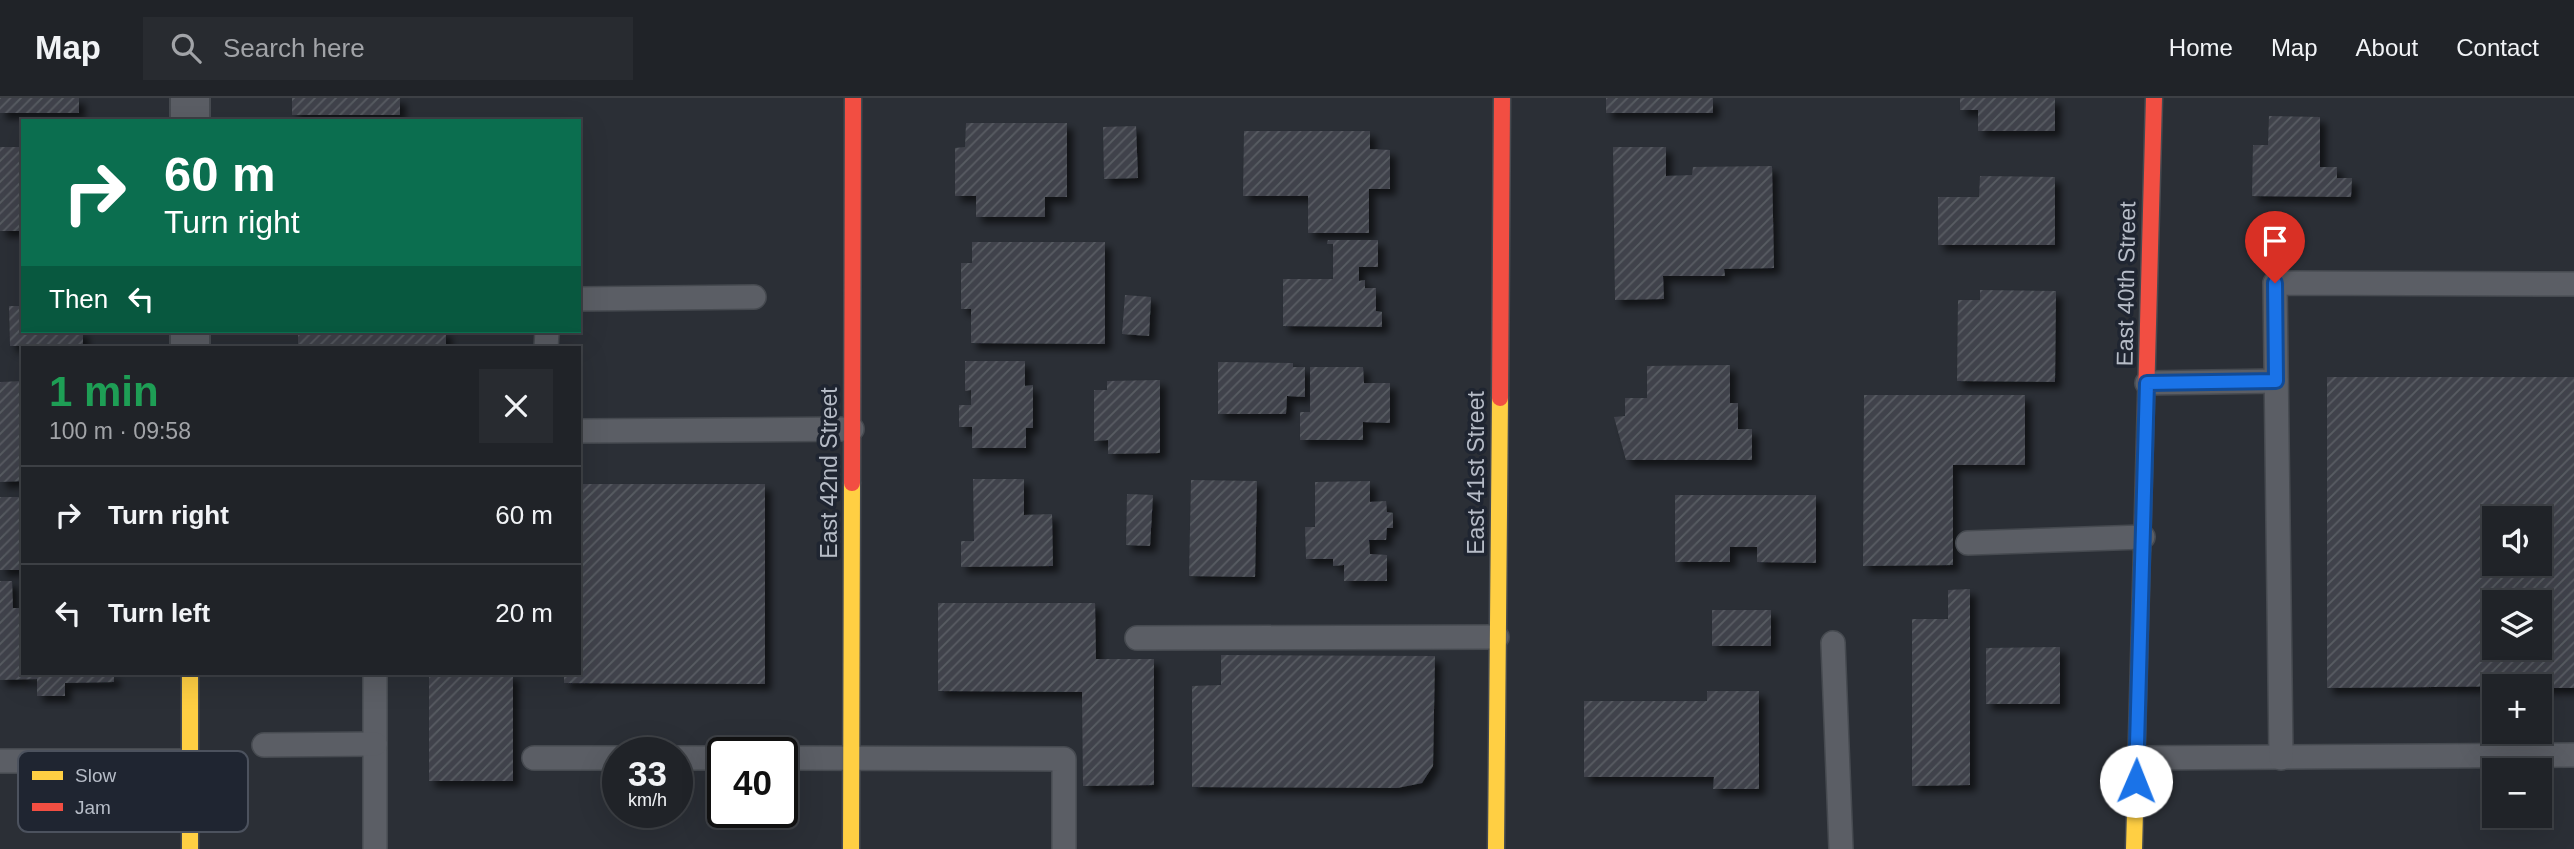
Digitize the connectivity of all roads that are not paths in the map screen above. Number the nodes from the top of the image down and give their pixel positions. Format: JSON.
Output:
{"nodes":[{"id":1,"x":190,"y":98,"type":"edge"},
{"id":2,"x":853,"y":98,"type":"edge"},
{"id":3,"x":1502,"y":98,"type":"edge"},
{"id":4,"x":2154,"y":98,"type":"edge"},
{"id":5,"x":190,"y":119,"type":"edge"},
{"id":6,"x":2574,"y":284,"type":"edge"},
{"id":7,"x":754,"y":298,"type":"dead end"},
{"id":8,"x":581,"y":299,"type":"edge"},
{"id":9,"x":2276,"y":381,"type":"junction"},
{"id":10,"x":2147,"y":383,"type":"junction"},
{"id":11,"x":852,"y":429,"type":"junction"},
{"id":12,"x":581,"y":431,"type":"edge"},
{"id":13,"x":2143,"y":537,"type":"junction"},
{"id":14,"x":1968,"y":543,"type":"dead end"},
{"id":15,"x":1497,"y":637,"type":"junction"},
{"id":16,"x":1137,"y":638,"type":"dead end"},
{"id":17,"x":1833,"y":643,"type":"dead end"},
{"id":18,"x":190,"y":675,"type":"edge"},
{"id":19,"x":374,"y":675,"type":"edge"},
{"id":20,"x":375,"y":744,"type":"junction"},
{"id":21,"x":264,"y":745,"type":"dead end"},
{"id":22,"x":189,"y":751,"type":"edge"},
{"id":23,"x":2574,"y":755,"type":"edge"},
{"id":24,"x":534,"y":758,"type":"dead end"},
{"id":25,"x":602,"y":758,"type":"edge"},
{"id":26,"x":798,"y":758,"type":"edge"},
{"id":27,"x":852,"y":758,"type":"junction"},
{"id":28,"x":2136,"y":758,"type":"junction"},
{"id":29,"x":2281,"y":758,"type":"junction"},
{"id":30,"x":0,"y":761,"type":"edge"},
{"id":31,"x":18,"y":761,"type":"edge"},
{"id":32,"x":375,"y":849,"type":"edge"},
{"id":33,"x":851,"y":849,"type":"edge"},
{"id":34,"x":1064,"y":849,"type":"edge"},
{"id":35,"x":1496,"y":849,"type":"edge"},
{"id":36,"x":1841,"y":849,"type":"edge"},
{"id":37,"x":2134,"y":849,"type":"edge"}],
"edges":[{"from":1,"to":5,"type":"street"},
{"from":2,"to":11,"type":"street","name":"East 42nd Street"},
{"from":3,"to":15,"type":"street","name":"East 41st Street"},
{"from":4,"to":10,"type":"street","name":"East 40th Street"},
{"from":6,"to":9,"type":"lane"},
{"from":7,"to":8,"type":"lane"},
{"from":9,"to":10,"type":"lane"},
{"from":9,"to":29,"type":"lane"},
{"from":10,"to":13,"type":"street","name":"East 40th Street"},
{"from":11,"to":12,"type":"lane"},
{"from":11,"to":27,"type":"street","name":"East 42nd Street"},
{"from":13,"to":14,"type":"lane"},
{"from":13,"to":28,"type":"street","name":"East 40th Street"},
{"from":15,"to":16,"type":"lane"},
{"from":15,"to":35,"type":"street","name":"East 41st Street"},
{"from":17,"to":36,"type":"lane"},
{"from":18,"to":22,"type":"street"},
{"from":19,"to":20,"type":"lane"},
{"from":20,"to":21,"type":"lane"},
{"from":20,"to":32,"type":"lane"},
{"from":23,"to":29,"type":"lane"},
{"from":24,"to":25,"type":"lane"},
{"from":26,"to":27,"type":"lane"},
{"from":27,"to":33,"type":"street","name":"East 42nd Street"},
{"from":27,"to":34,"type":"lane"},
{"from":28,"to":29,"type":"lane"},
{"from":28,"to":37,"type":"street","name":"East 40th Street"},
{"from":30,"to":31,"type":"lane"}]}
